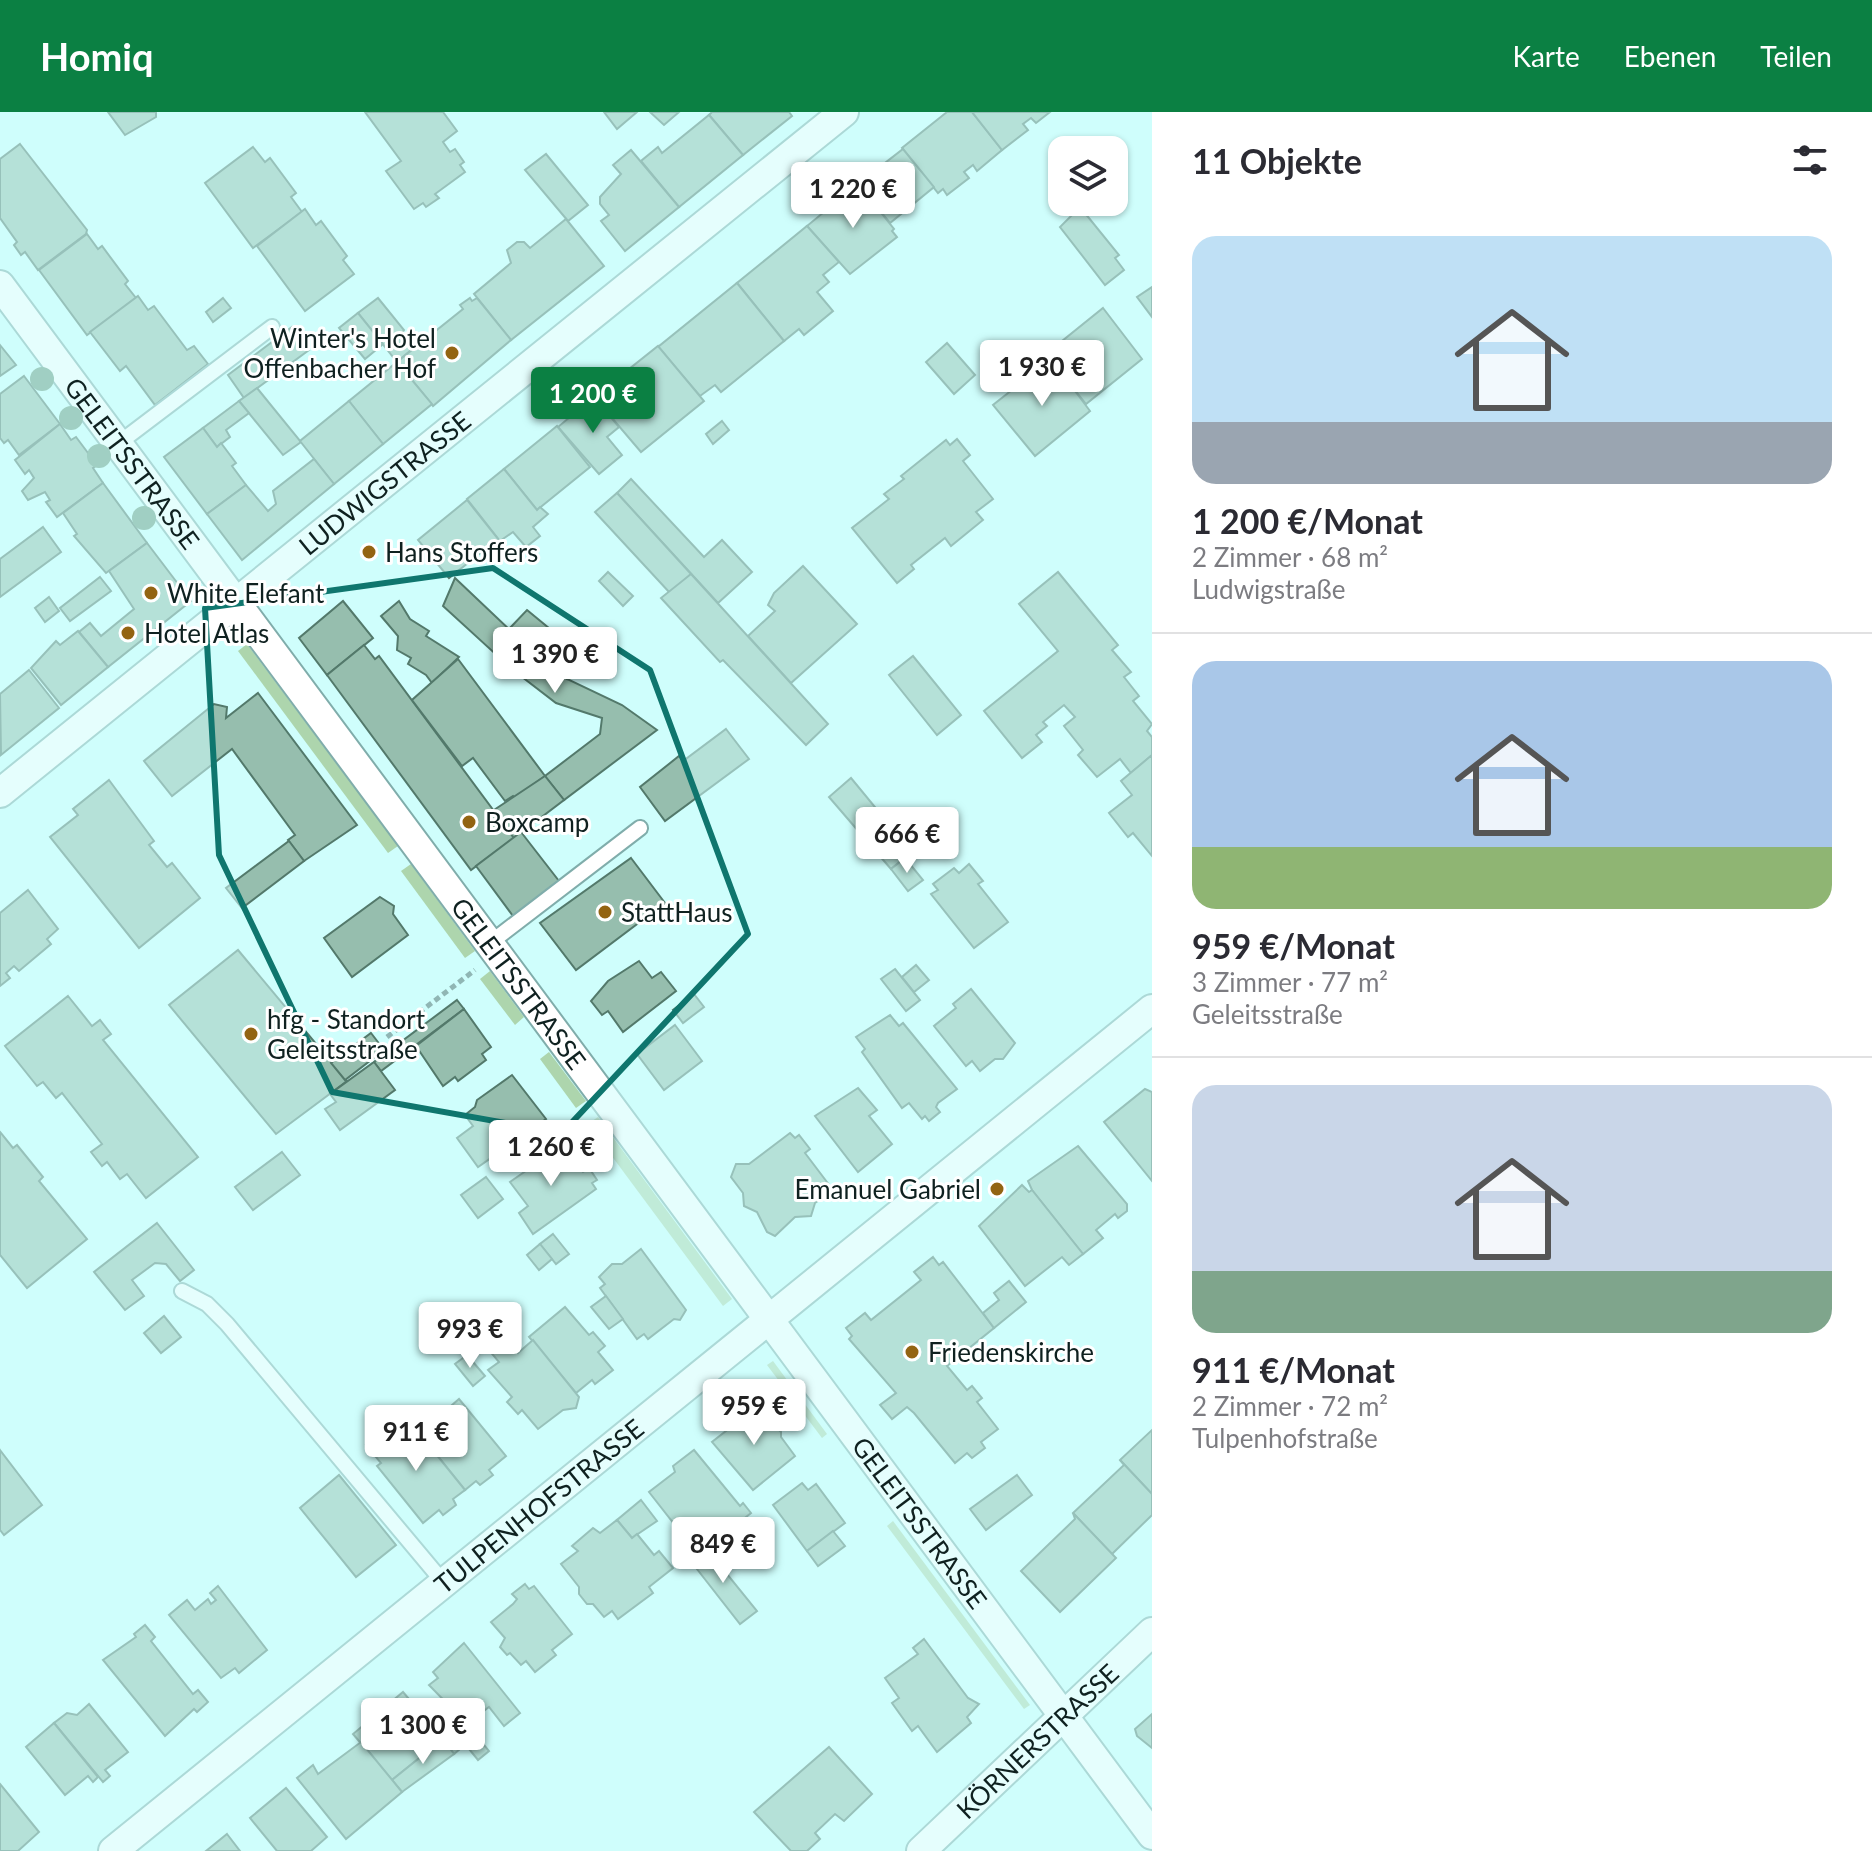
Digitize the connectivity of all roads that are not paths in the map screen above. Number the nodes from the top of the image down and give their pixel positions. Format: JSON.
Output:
{"nodes":[{"id":1,"x":844,"y":112,"type":"edge"},
{"id":2,"x":0,"y":285,"type":"edge"},
{"id":3,"x":272,"y":327,"type":"dead end"},
{"id":4,"x":119,"y":443,"type":"junction"},
{"id":5,"x":237,"y":601,"type":"junction"},
{"id":6,"x":0,"y":793,"type":"edge"},
{"id":7,"x":640,"y":828,"type":"dead end"},
{"id":8,"x":494,"y":948,"type":"junction"},
{"id":9,"x":1152,"y":1009,"type":"edge"},
{"id":10,"x":182,"y":1291,"type":"dead end"},
{"id":11,"x":769,"y":1319,"type":"junction"},
{"id":12,"x":444,"y":1583,"type":"junction"},
{"id":13,"x":1152,"y":1632,"type":"edge"},
{"id":14,"x":1064,"y":1716,"type":"junction"},
{"id":15,"x":1152,"y":1835,"type":"edge"},
{"id":16,"x":113,"y":1851,"type":"edge"},
{"id":17,"x":921,"y":1851,"type":"edge"}],
"edges":[{"from":1,"to":5,"type":"street","name":"LUDWIGSTRASSE"},
{"from":2,"to":4,"type":"street","name":"GELEITSSTRASSE"},
{"from":3,"to":4,"type":"lane"},
{"from":4,"to":5,"type":"street","name":"GELEITSSTRASSE"},
{"from":5,"to":6,"type":"street","name":"LUDWIGSTRASSE"},
{"from":5,"to":8,"type":"street","name":"GELEITSSTRASSE"},
{"from":7,"to":8,"type":"lane"},
{"from":8,"to":11,"type":"street","name":"GELEITSSTRASSE"},
{"from":9,"to":11,"type":"street","name":"TULPENHOFSTRASSE"},
{"from":10,"to":12,"type":"lane"},
{"from":11,"to":12,"type":"street","name":"TULPENHOFSTRASSE"},
{"from":11,"to":14,"type":"street","name":"GELEITSSTRASSE"},
{"from":12,"to":16,"type":"street","name":"TULPENHOFSTRASSE"},
{"from":13,"to":14,"type":"street","name":"KÖRNERSTRASSE"},
{"from":14,"to":15,"type":"street","name":"GELEITSSTRASSE"},
{"from":14,"to":17,"type":"street","name":"KÖRNERSTRASSE"}]}
